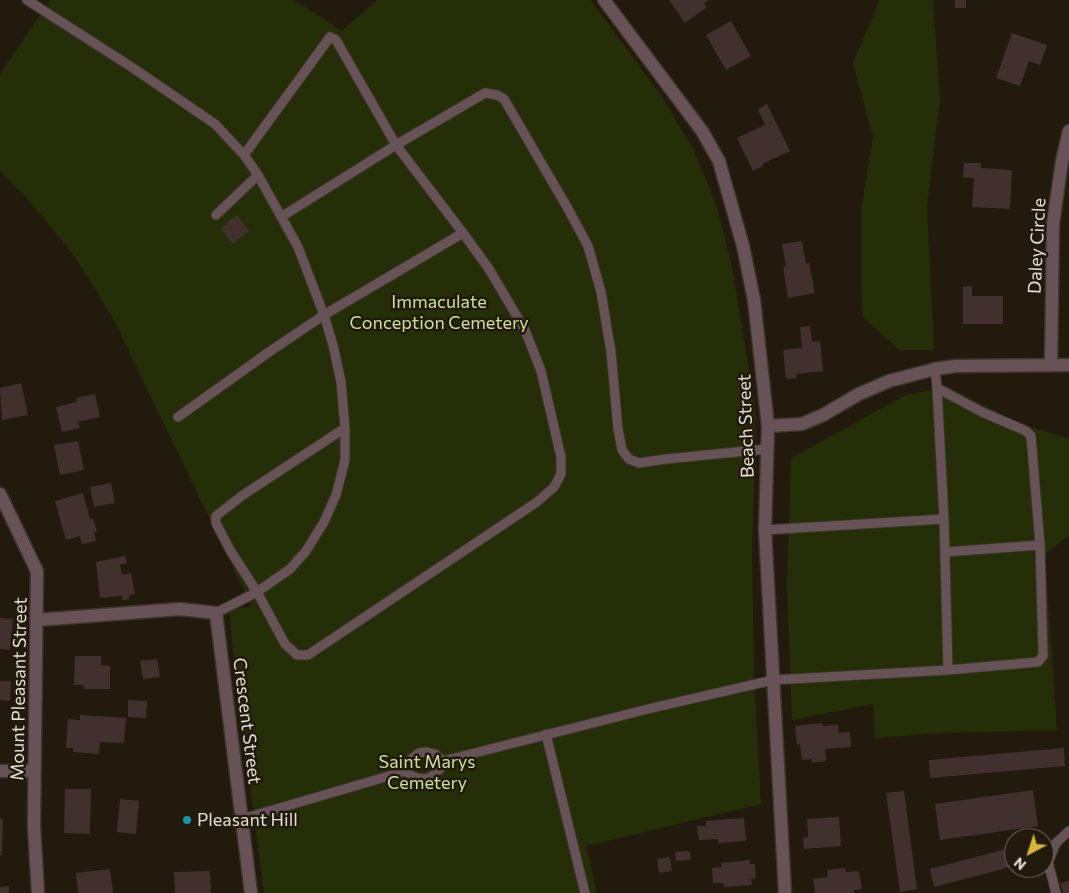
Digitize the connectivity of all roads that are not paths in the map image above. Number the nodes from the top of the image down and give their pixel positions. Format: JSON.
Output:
{"nodes":[{"id":1,"x":27,"y":0,"type":"edge"},
{"id":2,"x":604,"y":0,"type":"edge"},
{"id":3,"x":1069,"y":131,"type":"edge"},
{"id":4,"x":396,"y":145,"type":"junction"},
{"id":5,"x":244,"y":154,"type":"junction"},
{"id":6,"x":258,"y":175,"type":"junction"},
{"id":7,"x":216,"y":215,"type":"dead end"},
{"id":8,"x":281,"y":217,"type":"junction"},
{"id":9,"x":463,"y":233,"type":"junction"},
{"id":10,"x":324,"y":315,"type":"junction"},
{"id":11,"x":1051,"y":365,"type":"junction"},
{"id":12,"x":1069,"y":365,"type":"edge"},
{"id":13,"x":935,"y":368,"type":"junction"},
{"id":14,"x":936,"y":388,"type":"junction"},
{"id":15,"x":178,"y":417,"type":"dead end"},
{"id":16,"x":768,"y":426,"type":"junction"},
{"id":17,"x":345,"y":428,"type":"junction"},
{"id":18,"x":767,"y":449,"type":"junction"},
{"id":19,"x":0,"y":494,"type":"edge"},
{"id":20,"x":944,"y":520,"type":"junction"},
{"id":21,"x":765,"y":530,"type":"junction"},
{"id":22,"x":1040,"y":545,"type":"junction"},
{"id":23,"x":945,"y":552,"type":"junction"},
{"id":24,"x":257,"y":592,"type":"junction"},
{"id":25,"x":216,"y":613,"type":"junction"},
{"id":26,"x":37,"y":620,"type":"junction"},
{"id":27,"x":948,"y":670,"type":"junction"},
{"id":28,"x":774,"y":680,"type":"junction"},
{"id":29,"x":546,"y":734,"type":"junction"},
{"id":30,"x":443,"y":760,"type":"junction"},
{"id":31,"x":0,"y":771,"type":"edge"},
{"id":32,"x":406,"y":771,"type":"junction"},
{"id":33,"x":34,"y":772,"type":"junction"},
{"id":34,"x":242,"y":819,"type":"junction"},
{"id":35,"x":1069,"y":831,"type":"edge"},
{"id":36,"x":38,"y":893,"type":"edge"},
{"id":37,"x":252,"y":893,"type":"edge"},
{"id":38,"x":585,"y":893,"type":"edge"},
{"id":39,"x":786,"y":893,"type":"edge"},
{"id":40,"x":1056,"y":893,"type":"edge"}],
"edges":[{"from":1,"to":5,"type":"lane"},
{"from":2,"to":16,"type":"street","name":"Beach Street"},
{"from":3,"to":11,"type":"street","name":"Daley Circle"},
{"from":4,"to":5,"type":"lane"},
{"from":4,"to":8,"type":"lane"},
{"from":4,"to":9,"type":"lane"},
{"from":4,"to":18,"type":"lane"},
{"from":5,"to":6,"type":"lane"},
{"from":6,"to":7,"type":"lane"},
{"from":6,"to":8,"type":"lane"},
{"from":8,"to":10,"type":"lane"},
{"from":9,"to":10,"type":"lane"},
{"from":9,"to":24,"type":"lane"},
{"from":10,"to":15,"type":"lane"},
{"from":10,"to":17,"type":"lane"},
{"from":11,"to":12,"type":"street"},
{"from":11,"to":13,"type":"street"},
{"from":13,"to":14,"type":"lane"},
{"from":13,"to":16,"type":"street"},
{"from":14,"to":20,"type":"lane"},
{"from":14,"to":22,"type":"lane"},
{"from":16,"to":18,"type":"street","name":"Beach Street"},
{"from":17,"to":24,"type":"lane"},
{"from":17,"to":24,"type":"lane"},
{"from":18,"to":21,"type":"street","name":"Beach Street"},
{"from":19,"to":26,"type":"street","name":"Mount Pleasant Street"},
{"from":20,"to":21,"type":"lane"},
{"from":20,"to":23,"type":"lane"},
{"from":21,"to":28,"type":"street","name":"Beach Street"},
{"from":22,"to":23,"type":"lane"},
{"from":22,"to":27,"type":"lane"},
{"from":23,"to":27,"type":"lane"},
{"from":24,"to":25,"type":"lane"},
{"from":25,"to":26,"type":"street"},
{"from":25,"to":34,"type":"street","name":"Crescent Street"},
{"from":26,"to":33,"type":"street","name":"Mount Pleasant Street"},
{"from":27,"to":28,"type":"lane"},
{"from":28,"to":29,"type":"lane"},
{"from":28,"to":39,"type":"street","name":"Beach Street"},
{"from":29,"to":30,"type":"lane"},
{"from":29,"to":38,"type":"lane"},
{"from":30,"to":32,"type":"lane"},
{"from":30,"to":32,"type":"lane"},
{"from":31,"to":33,"type":"street"},
{"from":32,"to":34,"type":"lane"},
{"from":33,"to":36,"type":"street","name":"Mount Pleasant Street"},
{"from":34,"to":37,"type":"street","name":"Crescent Street"},
{"from":35,"to":40,"type":"lane"}]}
